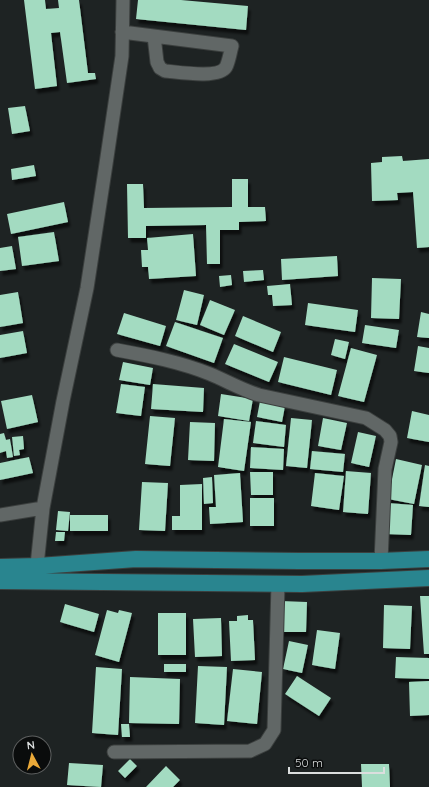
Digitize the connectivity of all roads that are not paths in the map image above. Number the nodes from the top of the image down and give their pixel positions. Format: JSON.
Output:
{"nodes":[{"id":1,"x":123,"y":0,"type":"edge"},
{"id":2,"x":122,"y":32,"type":"junction"},
{"id":3,"x":154,"y":36,"type":"junction"},
{"id":4,"x":117,"y":350,"type":"dead end"},
{"id":5,"x":43,"y":508,"type":"junction"},
{"id":6,"x":0,"y":515,"type":"edge"},
{"id":7,"x":429,"y":559,"type":"edge"},
{"id":8,"x":381,"y":561,"type":"junction"},
{"id":9,"x":0,"y":567,"type":"edge"},
{"id":10,"x":37,"y":573,"type":"junction"},
{"id":11,"x":429,"y":578,"type":"edge"},
{"id":12,"x":0,"y":581,"type":"edge"},
{"id":13,"x":278,"y":584,"type":"junction"},
{"id":14,"x":114,"y":752,"type":"dead end"}],
"edges":[{"from":1,"to":2,"type":"street"},
{"from":2,"to":3,"type":"street"},
{"from":2,"to":5,"type":"street"},
{"from":3,"to":3,"type":"street"},
{"from":4,"to":8,"type":"street"},
{"from":5,"to":6,"type":"street"},
{"from":5,"to":10,"type":"street"},
{"from":7,"to":8,"type":"main road"},
{"from":8,"to":10,"type":"main road"},
{"from":9,"to":10,"type":"main road"},
{"from":10,"to":12,"type":"main road"},
{"from":10,"to":13,"type":"main road"},
{"from":11,"to":13,"type":"main road"},
{"from":13,"to":14,"type":"street"}]}
